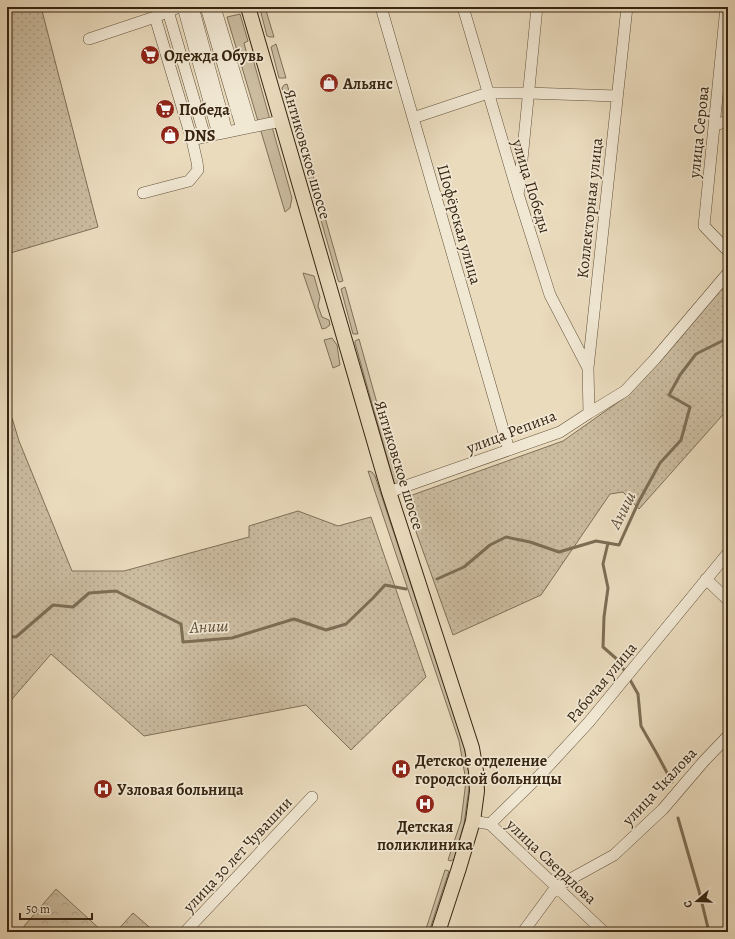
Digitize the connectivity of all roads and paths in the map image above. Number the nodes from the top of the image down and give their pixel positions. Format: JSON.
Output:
{"nodes":[{"id":1,"x":248,"y":7,"type":"edge"},
{"id":2,"x":381,"y":7,"type":"edge"},
{"id":3,"x":463,"y":7,"type":"edge"},
{"id":4,"x":537,"y":7,"type":"edge"},
{"id":5,"x":627,"y":7,"type":"edge"},
{"id":6,"x":726,"y":7,"type":"edge"},
{"id":7,"x":185,"y":9,"type":"edge"},
{"id":8,"x":168,"y":11,"type":"junction"},
{"id":9,"x":190,"y":34,"type":"junction"},
{"id":10,"x":89,"y":39,"type":"dead end"},
{"id":11,"x":201,"y":60,"type":"junction"},
{"id":12,"x":224,"y":69,"type":"edge"},
{"id":13,"x":173,"y":77,"type":"junction"},
{"id":14,"x":488,"y":93,"type":"junction"},
{"id":15,"x":528,"y":93,"type":"junction"},
{"id":16,"x":617,"y":96,"type":"junction"},
{"id":17,"x":413,"y":118,"type":"junction"},
{"id":18,"x":728,"y":120,"type":"edge"},
{"id":19,"x":281,"y":121,"type":"junction"},
{"id":20,"x":714,"y":125,"type":"junction"},
{"id":21,"x":205,"y":137,"type":"junction"},
{"id":22,"x":143,"y":193,"type":"dead end"},
{"id":23,"x":519,"y":197,"type":"junction"},
{"id":24,"x":728,"y":250,"type":"edge"},
{"id":25,"x":728,"y":273,"type":"edge"},
{"id":26,"x":588,"y":368,"type":"junction"},
{"id":27,"x":589,"y":413,"type":"junction"},
{"id":28,"x":508,"y":450,"type":"junction"},
{"id":29,"x":389,"y":492,"type":"junction"},
{"id":30,"x":728,"y":552,"type":"edge"},
{"id":31,"x":706,"y":579,"type":"junction"},
{"id":32,"x":728,"y":600,"type":"edge"},
{"id":33,"x":728,"y":736,"type":"edge"},
{"id":34,"x":312,"y":797,"type":"dead end"},
{"id":35,"x":473,"y":820,"type":"junction"},
{"id":36,"x":490,"y":824,"type":"junction"},
{"id":37,"x":556,"y":887,"type":"junction"},
{"id":38,"x":185,"y":932,"type":"edge"},
{"id":39,"x":438,"y":932,"type":"edge"},
{"id":40,"x":523,"y":932,"type":"edge"},
{"id":41,"x":604,"y":932,"type":"edge"}],
"edges":[{"from":1,"to":19,"type":"main road","name":"Янтиковское шоссе"},
{"from":2,"to":17,"type":"street","name":"Шофёрская улица"},
{"from":3,"to":14,"type":"street","name":"улица Победы"},
{"from":4,"to":15,"type":"street"},
{"from":5,"to":16,"type":"street","name":"Коллекторная улица"},
{"from":6,"to":20,"type":"street","name":"улица Серова"},
{"from":7,"to":8,"type":"street"},
{"from":7,"to":9,"type":"street"},
{"from":7,"to":11,"type":"street"},
{"from":7,"to":12,"type":"street"},
{"from":7,"to":13,"type":"street"},
{"from":8,"to":13,"type":"street"},
{"from":8,"to":21,"type":"street"},
{"from":9,"to":11,"type":"street"},
{"from":9,"to":12,"type":"street"},
{"from":9,"to":12,"type":"street"},
{"from":9,"to":13,"type":"street"},
{"from":9,"to":13,"type":"street"},
{"from":10,"to":13,"type":"street"},
{"from":11,"to":12,"type":"street"},
{"from":11,"to":12,"type":"street"},
{"from":11,"to":12,"type":"street"},
{"from":11,"to":13,"type":"street"},
{"from":12,"to":13,"type":"street"},
{"from":12,"to":13,"type":"street"},
{"from":12,"to":13,"type":"street"},
{"from":12,"to":13,"type":"street"},
{"from":12,"to":13,"type":"street"},
{"from":12,"to":13,"type":"street"},
{"from":12,"to":13,"type":"street"},
{"from":12,"to":13,"type":"street"},
{"from":12,"to":13,"type":"street"},
{"from":12,"to":19,"type":"street"},
{"from":12,"to":21,"type":"street"},
{"from":13,"to":21,"type":"street"},
{"from":13,"to":22,"type":"street"},
{"from":14,"to":15,"type":"street"},
{"from":14,"to":17,"type":"street"},
{"from":14,"to":23,"type":"street","name":"улица Победы"},
{"from":15,"to":16,"type":"street"},
{"from":15,"to":23,"type":"street"},
{"from":16,"to":26,"type":"street","name":"Коллекторная улица"},
{"from":17,"to":28,"type":"street","name":"Шофёрская улица"},
{"from":18,"to":20,"type":"street"},
{"from":19,"to":29,"type":"main road","name":"Янтиковское шоссе"},
{"from":20,"to":24,"type":"street","name":"улица Серова"},
{"from":23,"to":26,"type":"street","name":"улица Победы"},
{"from":25,"to":27,"type":"street","name":"улица Репина"},
{"from":26,"to":27,"type":"street","name":"Коллекторная улица"},
{"from":27,"to":28,"type":"street","name":"улица Репина"},
{"from":28,"to":29,"type":"street","name":"улица Репина"},
{"from":29,"to":35,"type":"main road","name":"Янтиковское шоссе"},
{"from":30,"to":31,"type":"street","name":"Рабочая улица"},
{"from":31,"to":32,"type":"street"},
{"from":31,"to":36,"type":"street","name":"Рабочая улица"},
{"from":33,"to":37,"type":"street","name":"улица Чкалова"},
{"from":34,"to":38,"type":"street","name":"улица 30 лет Чувашии"},
{"from":35,"to":36,"type":"street","name":"улица Свердлова"},
{"from":35,"to":39,"type":"main road","name":"Янтиковское шоссе"},
{"from":36,"to":37,"type":"street","name":"улица Свердлова"},
{"from":37,"to":40,"type":"street","name":"улица Чкалова"},
{"from":37,"to":41,"type":"street","name":"улица Свердлова"}]}
